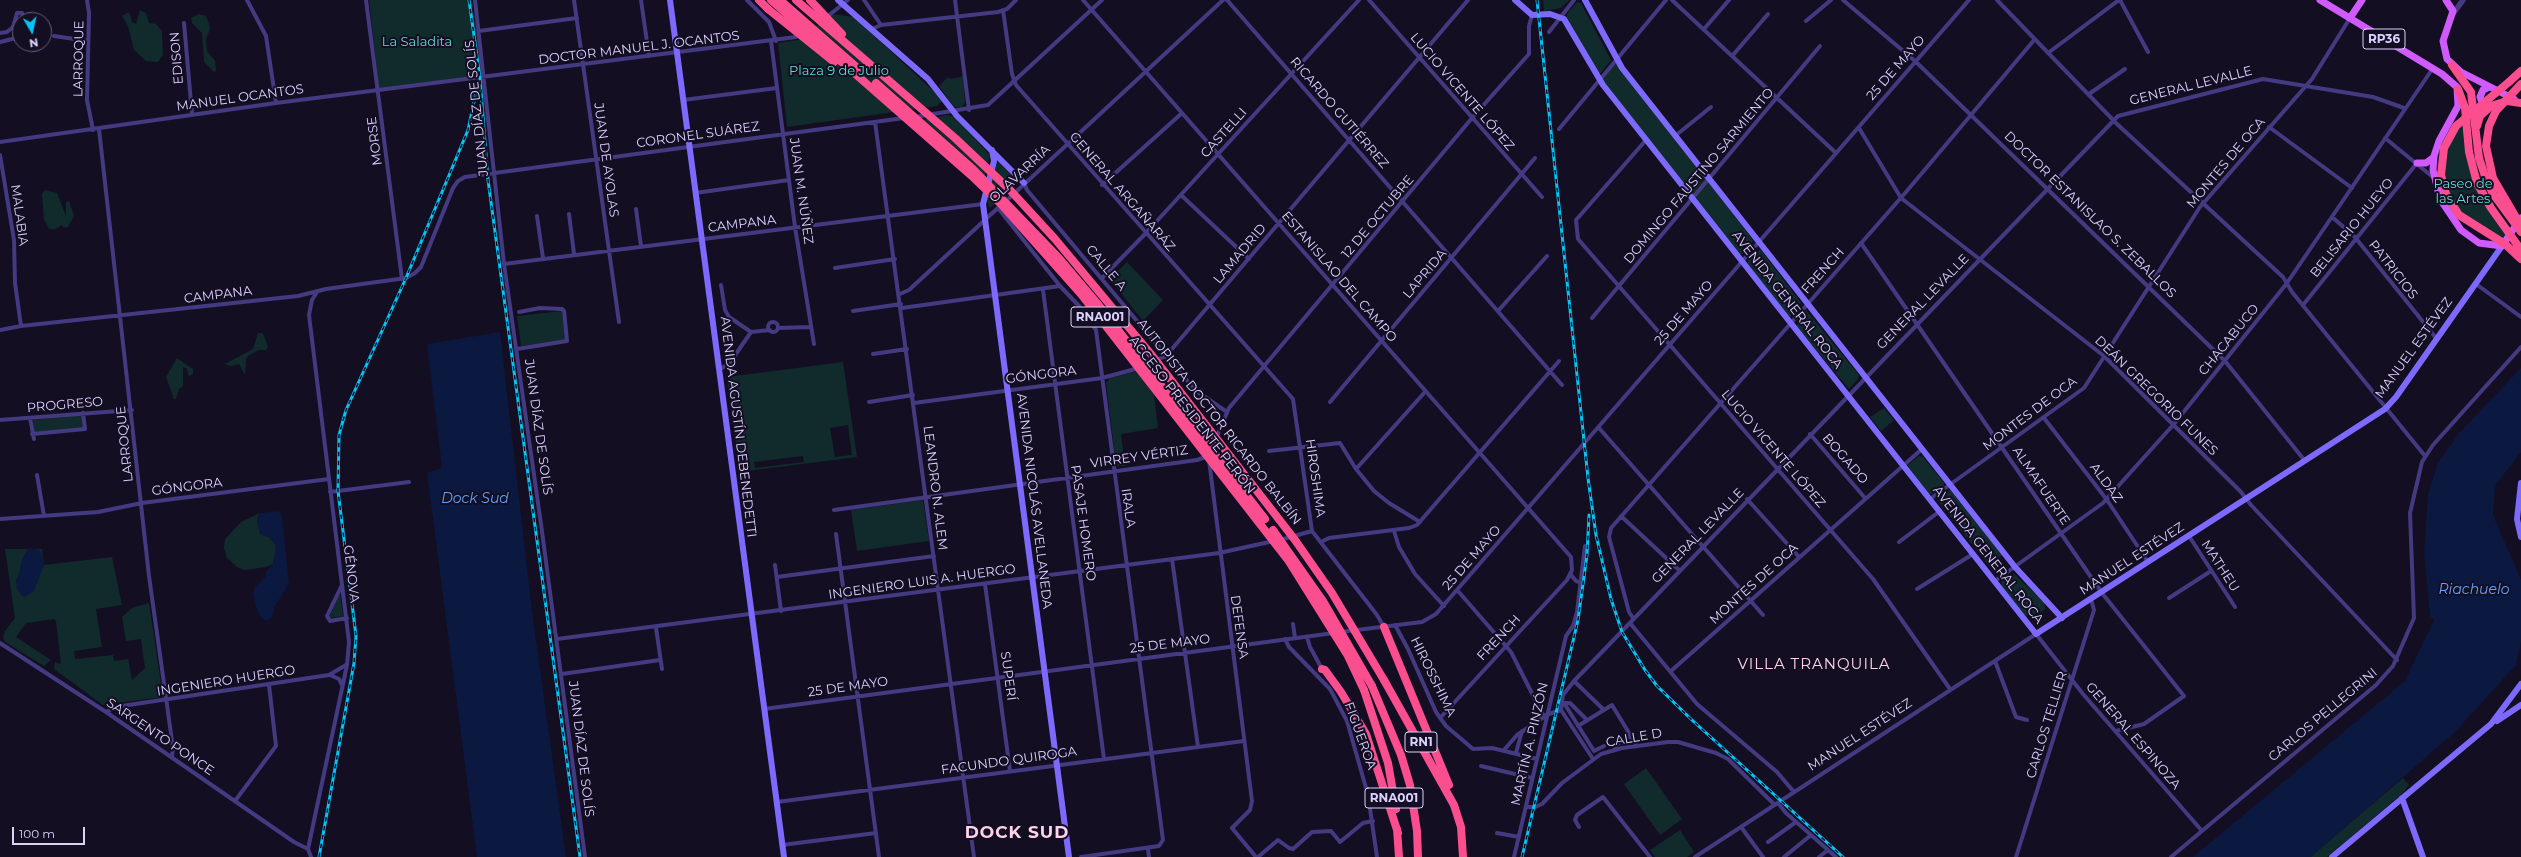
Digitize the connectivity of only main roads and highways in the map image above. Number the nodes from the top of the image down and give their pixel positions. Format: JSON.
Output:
{"nodes":[{"id":1,"x":670,"y":0,"type":"edge"},
{"id":2,"x":759,"y":0,"type":"edge"},
{"id":3,"x":771,"y":0,"type":"edge"},
{"id":4,"x":780,"y":0,"type":"edge"},
{"id":5,"x":796,"y":0,"type":"edge"},
{"id":6,"x":810,"y":0,"type":"edge"},
{"id":7,"x":1515,"y":0,"type":"edge"},
{"id":8,"x":1585,"y":0,"type":"edge"},
{"id":9,"x":2320,"y":0,"type":"edge"},
{"id":10,"x":2362,"y":0,"type":"edge"},
{"id":11,"x":2446,"y":0,"type":"edge"},
{"id":12,"x":843,"y":1,"type":"edge"},
{"id":13,"x":2350,"y":18,"type":"junction"},
{"id":14,"x":2452,"y":65,"type":"junction"},
{"id":15,"x":876,"y":69,"type":"junction"},
{"id":16,"x":2521,"y":71,"type":"edge"},
{"id":17,"x":2521,"y":84,"type":"edge"},
{"id":18,"x":2489,"y":87,"type":"junction"},
{"id":19,"x":2458,"y":89,"type":"junction"},
{"id":20,"x":882,"y":97,"type":"junction"},
{"id":21,"x":2499,"y":102,"type":"junction"},
{"id":22,"x":2521,"y":103,"type":"edge"},
{"id":23,"x":2476,"y":135,"type":"junction"},
{"id":24,"x":992,"y":150,"type":"junction"},
{"id":25,"x":2434,"y":157,"type":"junction"},
{"id":26,"x":2416,"y":163,"type":"road end"},
{"id":27,"x":1024,"y":183,"type":"road end"},
{"id":28,"x":2521,"y":218,"type":"edge"},
{"id":29,"x":2521,"y":226,"type":"edge"},
{"id":30,"x":2521,"y":232,"type":"edge"},
{"id":31,"x":2502,"y":246,"type":"junction"},
{"id":32,"x":2521,"y":250,"type":"edge"},
{"id":33,"x":2521,"y":259,"type":"edge"},
{"id":34,"x":2521,"y":483,"type":"edge"},
{"id":35,"x":2521,"y":537,"type":"edge"},
{"id":36,"x":2062,"y":618,"type":"junction"},
{"id":37,"x":1384,"y":627,"type":"road end"},
{"id":38,"x":2036,"y":634,"type":"joint"},
{"id":39,"x":1322,"y":668,"type":"road end"},
{"id":40,"x":2521,"y":684,"type":"edge"},
{"id":41,"x":1368,"y":688,"type":"junction"},
{"id":42,"x":2521,"y":705,"type":"edge"},
{"id":43,"x":2485,"y":730,"type":"junction"},
{"id":44,"x":2402,"y":798,"type":"junction"},
{"id":45,"x":1454,"y":804,"type":"junction"},
{"id":46,"x":1398,"y":833,"type":"junction"},
{"id":47,"x":784,"y":857,"type":"edge"},
{"id":48,"x":1069,"y":857,"type":"edge"},
{"id":49,"x":1399,"y":857,"type":"edge"},
{"id":50,"x":1418,"y":857,"type":"edge"},
{"id":51,"x":1463,"y":857,"type":"edge"},
{"id":52,"x":2332,"y":857,"type":"edge"},
{"id":53,"x":2423,"y":857,"type":"edge"}],
"edges":[{"from":1,"to":47,"type":"main road","name":"AVENIDA AGUSTÍN DEBENEDETTI"},
{"from":2,"to":20,"type":"highway","bridge":true},
{"from":3,"to":20,"type":"highway","name":"ACCESO PRESIDENTE PERÓN","number":"RNA001","bridge":true},
{"from":4,"to":41,"type":"highway","name":"AUTOPISTA DOCTOR RICARDO BALBÍN","number":"RN1","bridge":true},
{"from":5,"to":15,"type":"highway","name":"AUTOPISTA DOCTOR RICARDO BALBÍN","number":"RN1","bridge":true},
{"from":6,"to":15,"type":"highway","bridge":true},
{"from":7,"to":38,"type":"main road","name":"AVENIDA GENERAL ROCA"},
{"from":8,"to":36,"type":"main road","name":"AVENIDA GENERAL ROCA"},
{"from":9,"to":13,"type":"main road","number":"RP36"},
{"from":10,"to":13,"type":"main road"},
{"from":11,"to":14,"type":"main road"},
{"from":12,"to":24,"type":"main road"},
{"from":13,"to":19,"type":"main road","number":"RP36"},
{"from":14,"to":18,"type":"main road"},
{"from":14,"to":23,"type":"highway"},
{"from":15,"to":45,"type":"highway","name":"AUTOPISTA DOCTOR RICARDO BALBÍN","number":"RN1","bridge":true},
{"from":16,"to":33,"type":"highway","bridge":true},
{"from":17,"to":29,"type":"highway","bridge":true},
{"from":18,"to":21,"type":"main road"},
{"from":18,"to":22,"type":"main road"},
{"from":19,"to":25,"type":"main road"},
{"from":19,"to":32,"type":"highway","bridge":true},
{"from":20,"to":41,"type":"highway","name":"ACCESO PRESIDENTE PERÓN","number":"RNA001","bridge":true},
{"from":21,"to":22,"type":"highway"},
{"from":21,"to":23,"type":"highway"},
{"from":23,"to":30,"type":"highway","bridge":true},
{"from":24,"to":27,"type":"main road"},
{"from":24,"to":48,"type":"main road","name":"AVENIDA NICOLÁS AVELLANEDA"},
{"from":25,"to":26,"type":"main road"},
{"from":25,"to":31,"type":"main road"},
{"from":28,"to":31,"type":"main road","name":"MANUEL ESTÉVEZ"},
{"from":31,"to":36,"type":"main road","name":"MANUEL ESTÉVEZ"},
{"from":34,"to":35,"type":"main road"},
{"from":36,"to":38,"type":"main road","name":"MANUEL ESTÉVEZ"},
{"from":37,"to":45,"type":"highway"},
{"from":39,"to":46,"type":"highway"},
{"from":40,"to":43,"type":"main road"},
{"from":41,"to":46,"type":"highway","name":"ACCESO PRESIDENTE PERÓN","number":"RNA001"},
{"from":41,"to":50,"type":"highway","name":"AUTOPISTA DOCTOR RICARDO BALBÍN","number":"RN1"},
{"from":42,"to":43,"type":"main road"},
{"from":43,"to":44,"type":"main road"},
{"from":44,"to":52,"type":"main road"},
{"from":44,"to":53,"type":"main road"},
{"from":45,"to":51,"type":"highway","name":"AUTOPISTA DOCTOR RICARDO BALBÍN","number":"RN1"},
{"from":46,"to":49,"type":"highway","name":"ACCESO PRESIDENTE PERÓN","number":"RNA001"}]}
